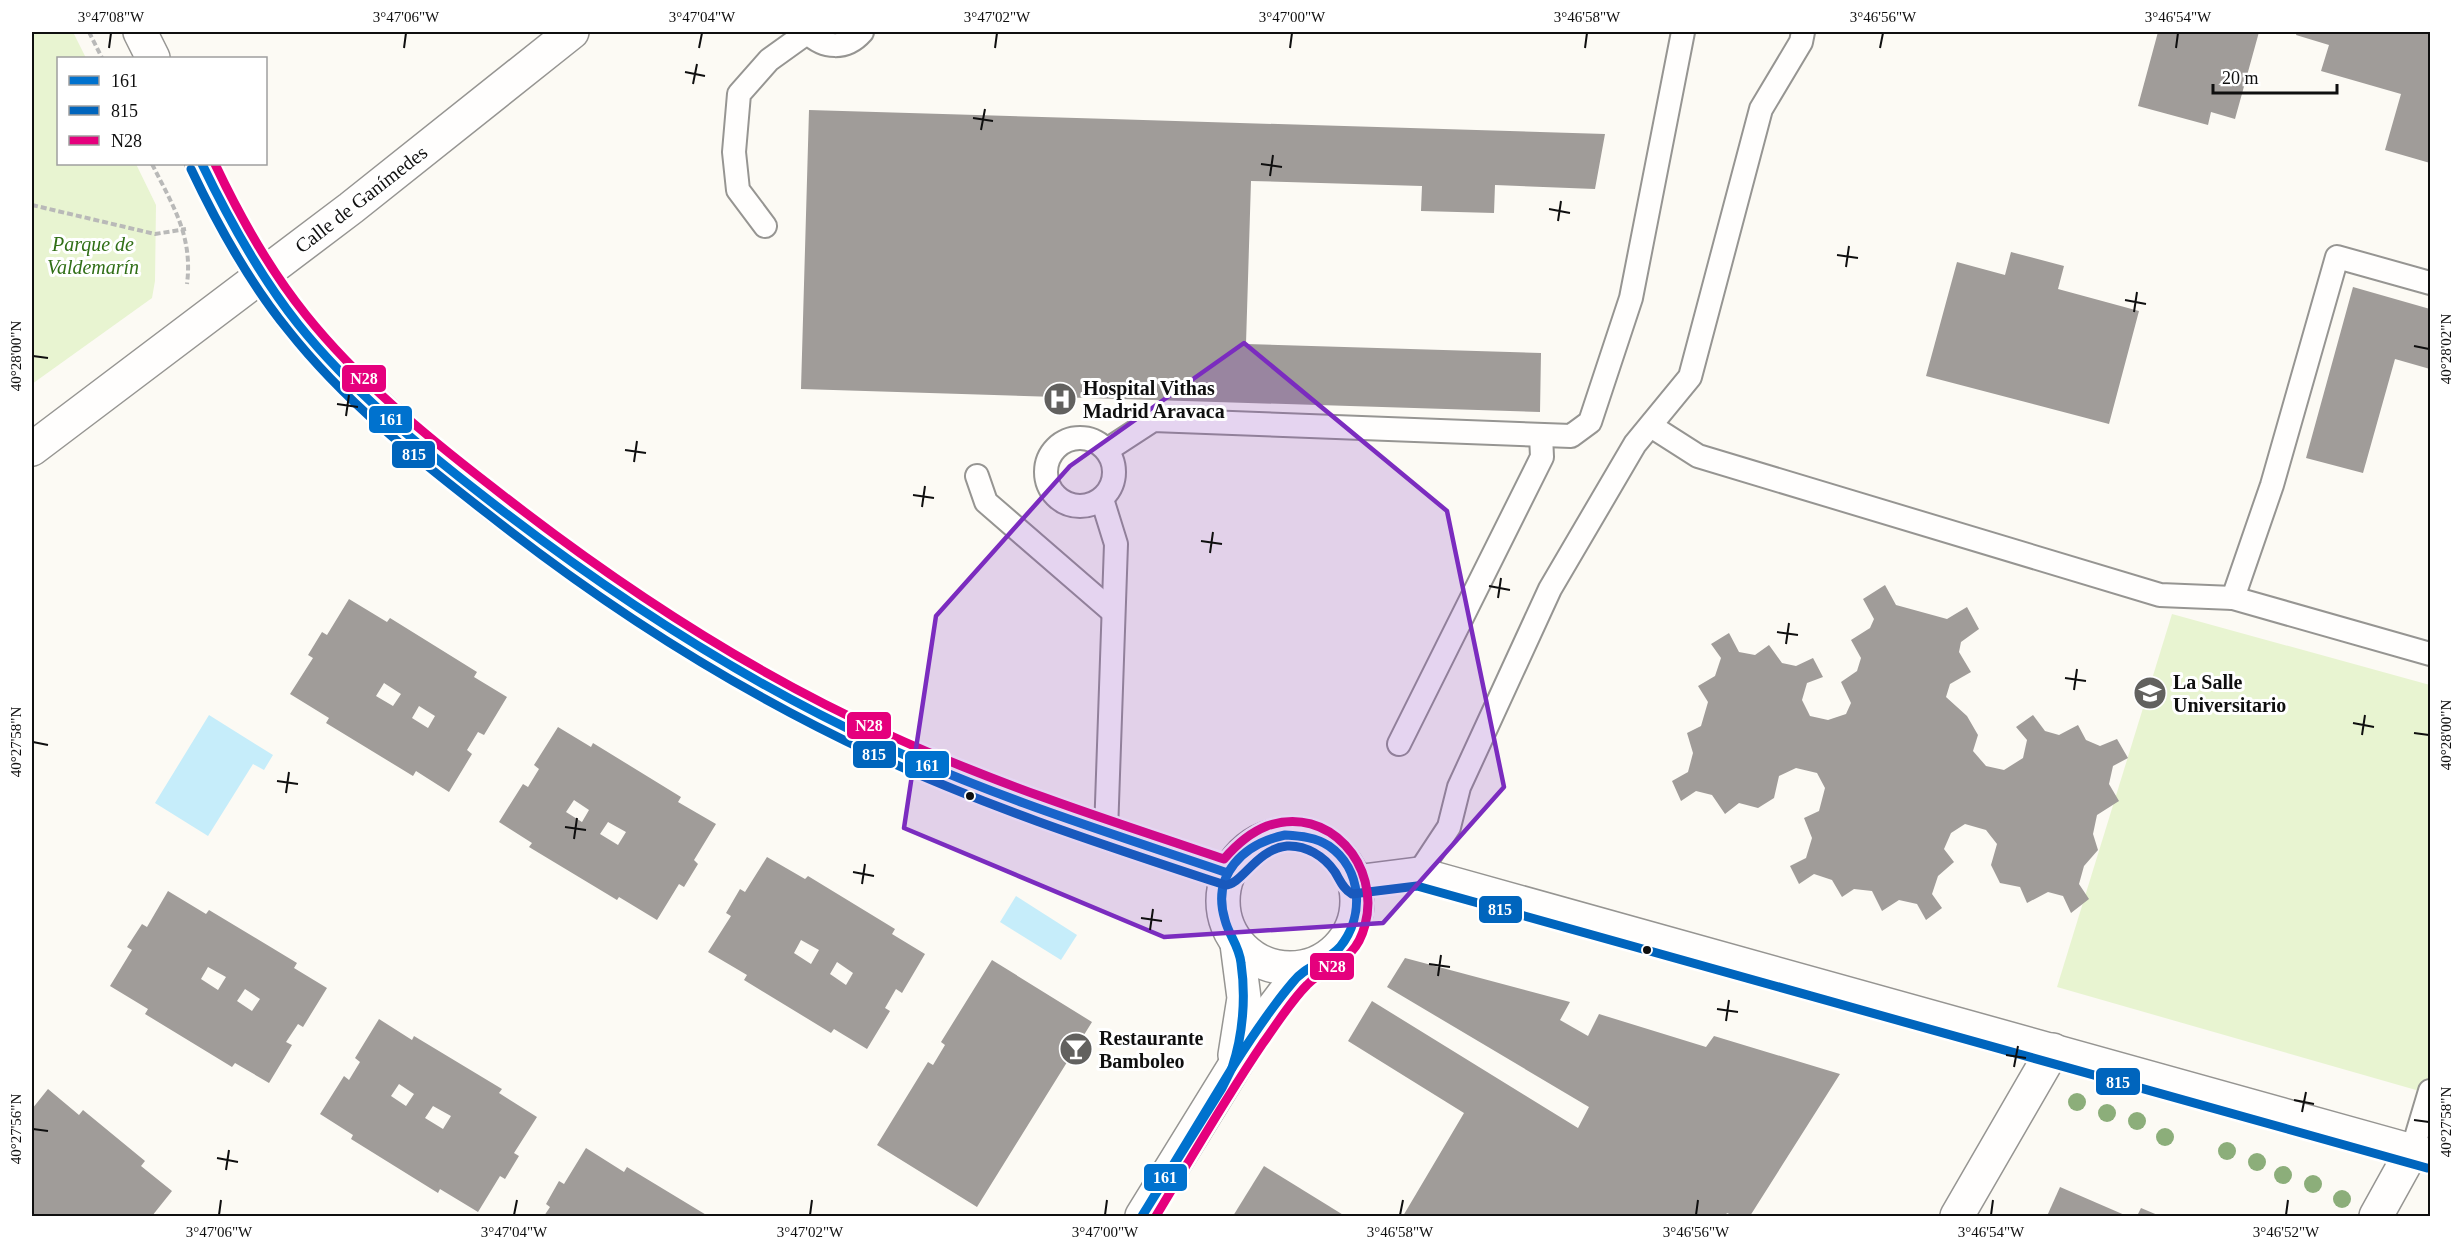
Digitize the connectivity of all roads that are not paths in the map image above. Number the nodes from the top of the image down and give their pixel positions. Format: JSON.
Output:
{"nodes":[{"id":1,"x":140,"y":32,"type":"edge"},
{"id":2,"x":572,"y":32,"type":"edge"},
{"id":3,"x":808,"y":32,"type":"edge"},
{"id":4,"x":862,"y":32,"type":"edge"},
{"id":5,"x":1683,"y":32,"type":"edge"},
{"id":6,"x":1803,"y":32,"type":"edge"},
{"id":7,"x":152,"y":57,"type":"edge"},
{"id":8,"x":202,"y":165,"type":"edge"},
{"id":9,"x":765,"y":226,"type":"dead end"},
{"id":10,"x":264,"y":274,"type":"junction"},
{"id":11,"x":2430,"y":283,"type":"edge"},
{"id":12,"x":1651,"y":426,"type":"junction"},
{"id":13,"x":1541,"y":435,"type":"junction"},
{"id":14,"x":32,"y":448,"type":"edge"},
{"id":15,"x":1107,"y":450,"type":"junction"},
{"id":16,"x":977,"y":476,"type":"dead end"},
{"id":17,"x":1102,"y":499,"type":"junction"},
{"id":18,"x":2234,"y":598,"type":"junction"},
{"id":19,"x":1113,"y":612,"type":"junction"},
{"id":20,"x":2430,"y":654,"type":"edge"},
{"id":21,"x":1399,"y":744,"type":"dead end"},
{"id":22,"x":1106,"y":832,"type":"junction"},
{"id":23,"x":1228,"y":873,"type":"junction"},
{"id":24,"x":1418,"y":874,"type":"junction"},
{"id":25,"x":1355,"y":882,"type":"junction"},
{"id":26,"x":1237,"y":944,"type":"junction"},
{"id":27,"x":1310,"y":966,"type":"junction"},
{"id":28,"x":2054,"y":1050,"type":"junction"},
{"id":29,"x":1230,"y":1072,"type":"junction"},
{"id":30,"x":2430,"y":1091,"type":"edge"},
{"id":31,"x":2421,"y":1154,"type":"edge"},
{"id":32,"x":1142,"y":1216,"type":"edge"},
{"id":33,"x":1957,"y":1216,"type":"edge"},
{"id":34,"x":2376,"y":1216,"type":"edge"}],
"edges":[{"from":1,"to":7,"type":"street"},
{"from":2,"to":10,"type":"street","name":"Calle de Ganímedes"},
{"from":3,"to":4,"type":"lane"},
{"from":3,"to":9,"type":"lane"},
{"from":5,"to":13,"type":"lane"},
{"from":6,"to":12,"type":"lane"},
{"from":8,"to":10,"type":"street"},
{"from":10,"to":14,"type":"street","name":"Calle de Ganímedes"},
{"from":10,"to":22,"type":"street"},
{"from":11,"to":18,"type":"lane"},
{"from":12,"to":18,"type":"lane"},
{"from":12,"to":24,"type":"lane"},
{"from":13,"to":15,"type":"lane"},
{"from":13,"to":21,"type":"lane"},
{"from":15,"to":17,"type":"lane"},
{"from":15,"to":17,"type":"lane"},
{"from":16,"to":19,"type":"lane"},
{"from":17,"to":19,"type":"lane"},
{"from":18,"to":20,"type":"lane"},
{"from":19,"to":22,"type":"lane"},
{"from":22,"to":23,"type":"street"},
{"from":23,"to":25,"type":"street"},
{"from":23,"to":26,"type":"street"},
{"from":24,"to":25,"type":"street"},
{"from":24,"to":28,"type":"street"},
{"from":25,"to":27,"type":"street"},
{"from":26,"to":27,"type":"street"},
{"from":26,"to":29,"type":"street"},
{"from":27,"to":29,"type":"street"},
{"from":28,"to":31,"type":"street"},
{"from":28,"to":33,"type":"street"},
{"from":29,"to":32,"type":"street"},
{"from":30,"to":31,"type":"lane"},
{"from":31,"to":34,"type":"street"}]}
